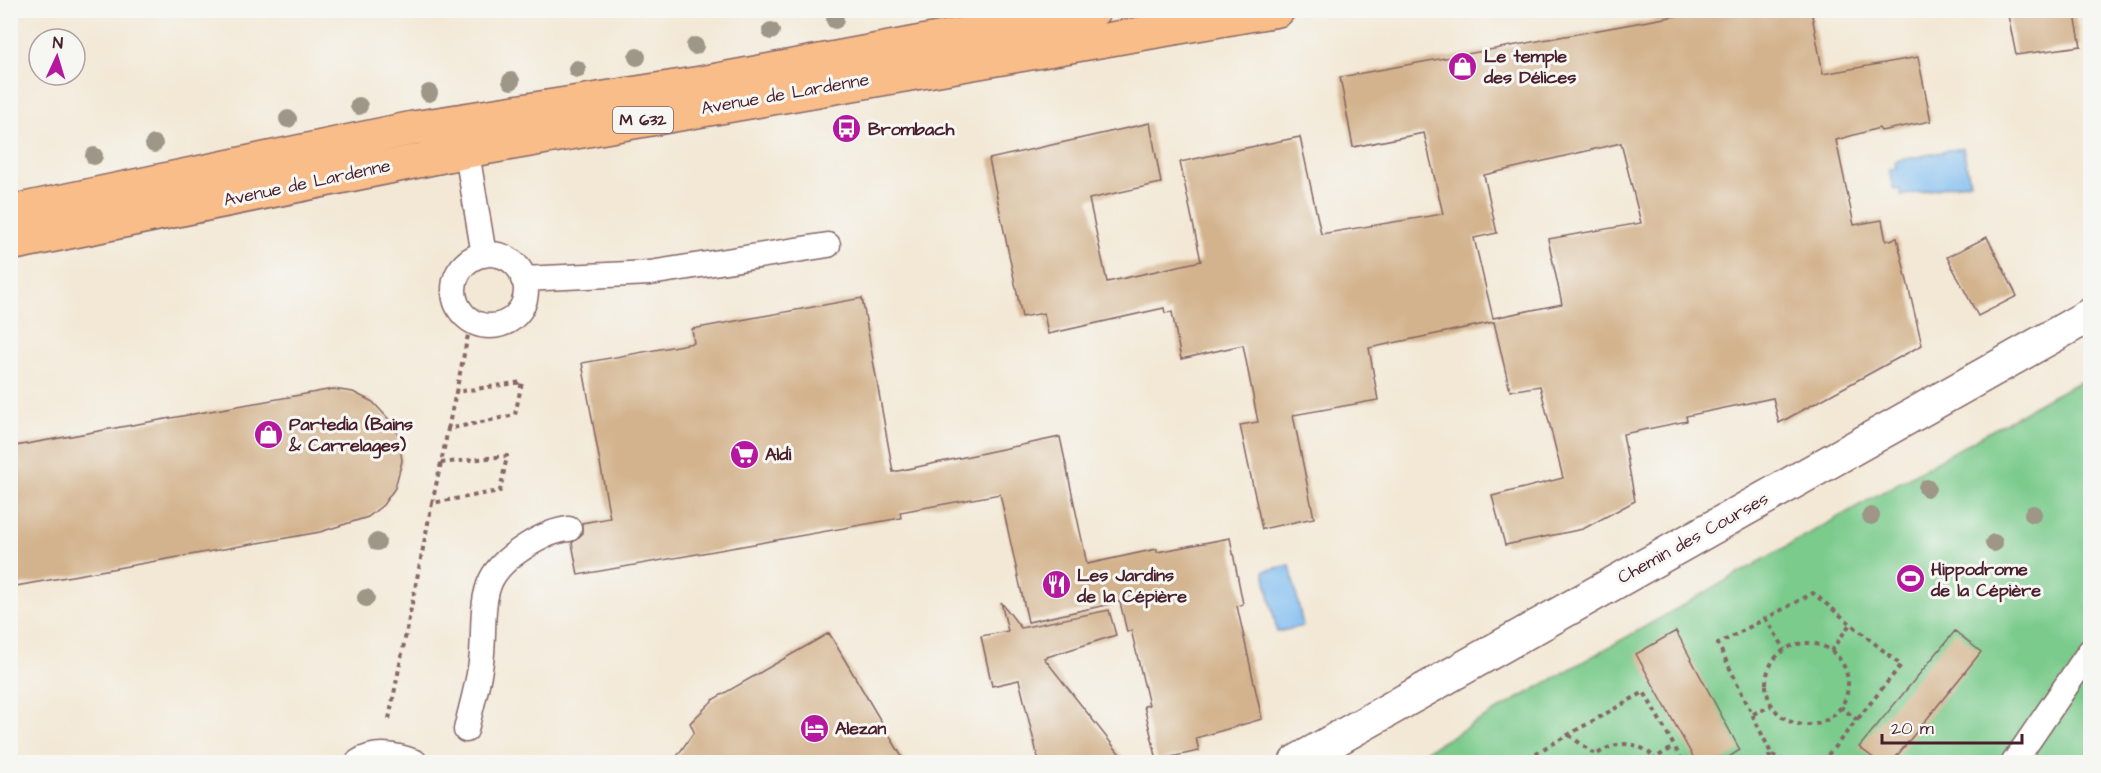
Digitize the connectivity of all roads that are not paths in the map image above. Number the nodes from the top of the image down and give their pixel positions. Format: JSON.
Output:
{"nodes":[{"id":1,"x":1094,"y":10,"type":"edge"},
{"id":2,"x":1278,"y":10,"type":"edge"},
{"id":3,"x":1004,"y":31,"type":"edge"},
{"id":4,"x":464,"y":136,"type":"junction"},
{"id":5,"x":10,"y":212,"type":"edge"},
{"id":6,"x":10,"y":244,"type":"edge"},
{"id":7,"x":828,"y":245,"type":"dead end"},
{"id":8,"x":484,"y":255,"type":"junction"},
{"id":9,"x":524,"y":279,"type":"junction"},
{"id":10,"x":2091,"y":315,"type":"edge"},
{"id":11,"x":570,"y":529,"type":"dead end"},
{"id":12,"x":2091,"y":651,"type":"edge"},
{"id":13,"x":466,"y":730,"type":"dead end"},
{"id":14,"x":358,"y":762,"type":"edge"},
{"id":15,"x":415,"y":762,"type":"edge"},
{"id":16,"x":1296,"y":762,"type":"edge"},
{"id":17,"x":2014,"y":762,"type":"edge"}],
"edges":[{"from":1,"to":3,"type":"main road","name":"Avenue de Lardenne","number":"M 632"},
{"from":2,"to":3,"type":"main road","name":"Avenue de Lardenne","number":"M 632"},
{"from":3,"to":4,"type":"main road","name":"Avenue de Lardenne","number":"M 632"},
{"from":4,"to":5,"type":"main road","name":"Avenue de Lardenne","number":"M 632"},
{"from":4,"to":6,"type":"main road","name":"Avenue de Lardenne","number":"M 632"},
{"from":4,"to":8,"type":"lane"},
{"from":7,"to":9,"type":"lane"},
{"from":8,"to":9,"type":"lane"},
{"from":8,"to":9,"type":"lane"},
{"from":10,"to":16,"type":"street","name":"Chemin des Courses"},
{"from":11,"to":13,"type":"lane"},
{"from":12,"to":17,"type":"lane"},
{"from":14,"to":15,"type":"lane"}]}
